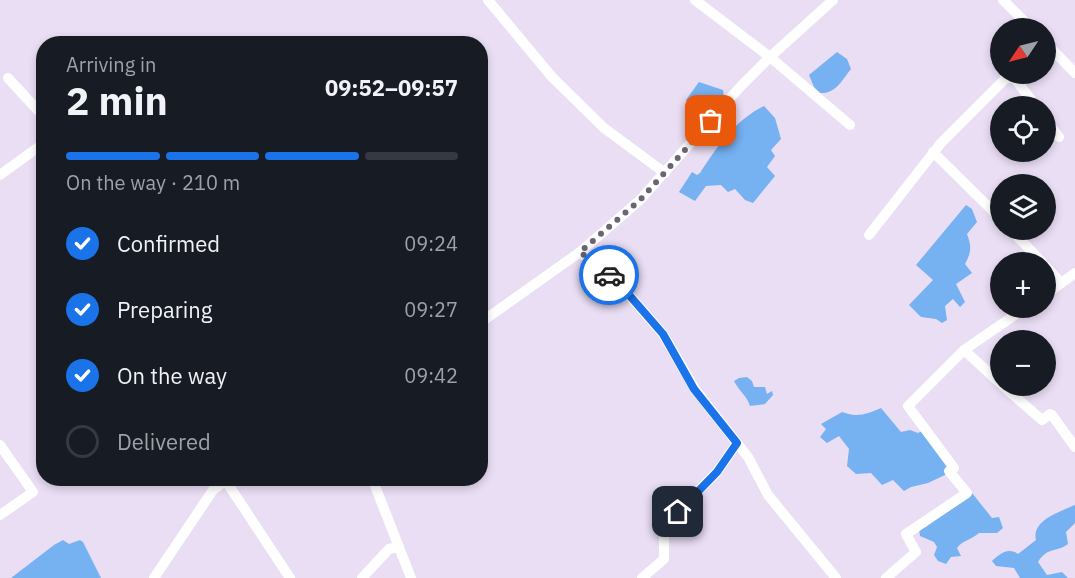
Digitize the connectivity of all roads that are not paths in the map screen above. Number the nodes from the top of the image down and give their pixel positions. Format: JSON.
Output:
{"nodes":[{"id":1,"x":488,"y":0,"type":"edge"},
{"id":2,"x":695,"y":0,"type":"edge"},
{"id":3,"x":833,"y":0,"type":"edge"},
{"id":4,"x":1003,"y":0,"type":"edge"},
{"id":5,"x":1021,"y":18,"type":"edge"},
{"id":6,"x":1056,"y":53,"type":"edge"},
{"id":7,"x":770,"y":57,"type":"junction"},
{"id":8,"x":1075,"y":73,"type":"edge"},
{"id":9,"x":8,"y":78,"type":"dead end"},
{"id":10,"x":1028,"y":96,"type":"edge"},
{"id":11,"x":36,"y":108,"type":"edge"},
{"id":12,"x":850,"y":126,"type":"dead end"},
{"id":13,"x":1056,"y":133,"type":"edge"},
{"id":14,"x":1059,"y":137,"type":"dead end"},
{"id":15,"x":36,"y":149,"type":"edge"},
{"id":16,"x":933,"y":153,"type":"junction"},
{"id":17,"x":665,"y":173,"type":"junction"},
{"id":18,"x":0,"y":174,"type":"edge"},
{"id":19,"x":990,"y":208,"type":"edge"},
{"id":20,"x":869,"y":235,"type":"dead end"},
{"id":21,"x":1021,"y":240,"type":"edge"},
{"id":22,"x":580,"y":252,"type":"junction"},
{"id":23,"x":1032,"y":252,"type":"edge"},
{"id":24,"x":1075,"y":273,"type":"edge"},
{"id":25,"x":1056,"y":277,"type":"edge"},
{"id":26,"x":1061,"y":283,"type":"junction"},
{"id":27,"x":1056,"y":287,"type":"edge"},
{"id":28,"x":488,"y":317,"type":"edge"},
{"id":29,"x":1010,"y":318,"type":"edge"},
{"id":30,"x":964,"y":350,"type":"junction"},
{"id":31,"x":990,"y":373,"type":"edge"},
{"id":32,"x":1015,"y":396,"type":"edge"},
{"id":33,"x":737,"y":443,"type":"junction"},
{"id":34,"x":0,"y":445,"type":"edge"},
{"id":35,"x":1075,"y":447,"type":"edge"},
{"id":36,"x":218,"y":486,"type":"edge"},
{"id":37,"x":231,"y":486,"type":"edge"},
{"id":38,"x":375,"y":486,"type":"edge"},
{"id":39,"x":0,"y":515,"type":"edge"},
{"id":40,"x":399,"y":547,"type":"junction"},
{"id":41,"x":900,"y":574,"type":"edge"},
{"id":42,"x":154,"y":578,"type":"edge"},
{"id":43,"x":290,"y":578,"type":"edge"},
{"id":44,"x":362,"y":578,"type":"edge"},
{"id":45,"x":411,"y":578,"type":"edge"},
{"id":46,"x":642,"y":578,"type":"edge"},
{"id":47,"x":836,"y":578,"type":"edge"},
{"id":48,"x":886,"y":578,"type":"edge"}],
"edges":[{"from":1,"to":17,"type":"street"},
{"from":2,"to":7,"type":"street"},
{"from":3,"to":7,"type":"street"},
{"from":4,"to":5,"type":"street"},
{"from":6,"to":8,"type":"street"},
{"from":7,"to":12,"type":"street"},
{"from":7,"to":17,"type":"street"},
{"from":9,"to":11,"type":"street"},
{"from":10,"to":16,"type":"street"},
{"from":13,"to":14,"type":"street"},
{"from":15,"to":18,"type":"street"},
{"from":16,"to":19,"type":"street"},
{"from":16,"to":20,"type":"street"},
{"from":17,"to":22,"type":"street"},
{"from":21,"to":23,"type":"street"},
{"from":22,"to":28,"type":"street"},
{"from":22,"to":33,"type":"street"},
{"from":24,"to":26,"type":"street"},
{"from":25,"to":26,"type":"street"},
{"from":26,"to":27,"type":"street"},
{"from":29,"to":30,"type":"street"},
{"from":30,"to":31,"type":"street"},
{"from":30,"to":41,"type":"street"},
{"from":32,"to":35,"type":"street"},
{"from":33,"to":46,"type":"street"},
{"from":33,"to":47,"type":"street"},
{"from":34,"to":39,"type":"street"},
{"from":36,"to":42,"type":"street"},
{"from":37,"to":43,"type":"street"},
{"from":38,"to":40,"type":"street"},
{"from":40,"to":44,"type":"street"},
{"from":40,"to":45,"type":"street"},
{"from":41,"to":48,"type":"street"}]}
